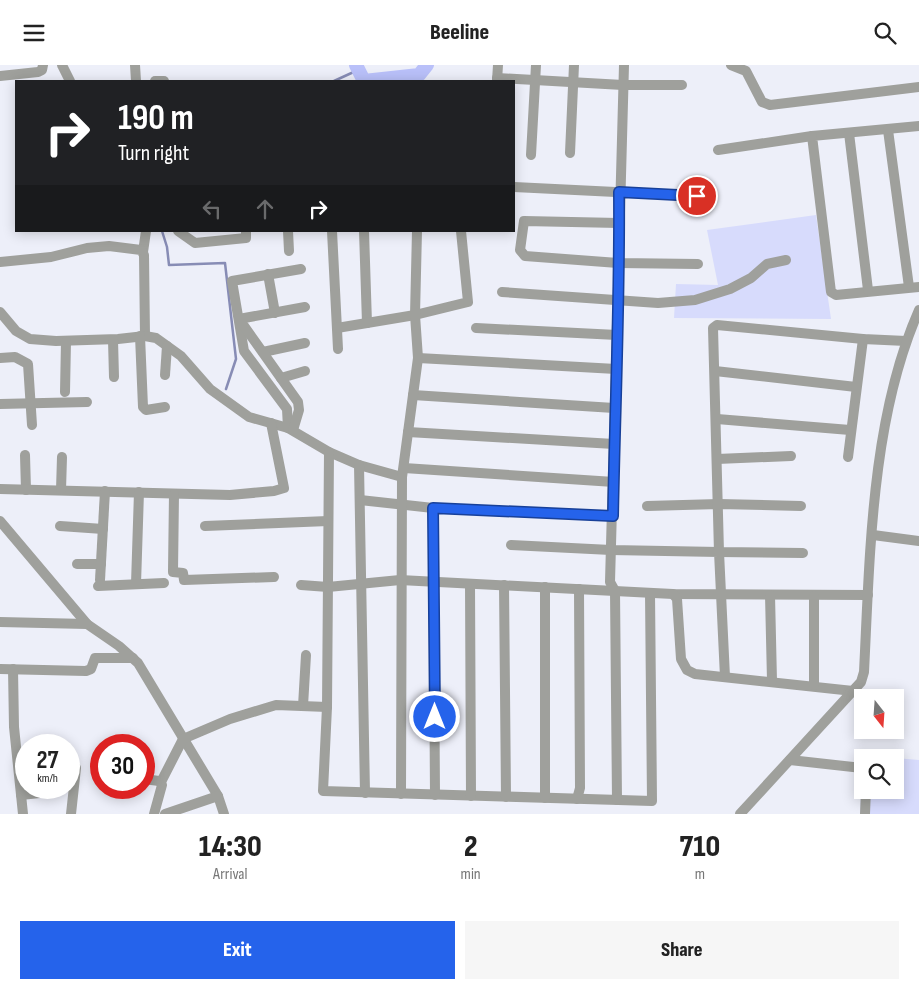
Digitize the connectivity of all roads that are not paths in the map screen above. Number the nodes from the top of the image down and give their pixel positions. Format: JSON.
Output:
{"nodes":[{"id":1,"x":43,"y":65,"type":"edge"},
{"id":2,"x":62,"y":65,"type":"edge"},
{"id":3,"x":135,"y":65,"type":"edge"},
{"id":4,"x":498,"y":65,"type":"edge"},
{"id":5,"x":536,"y":65,"type":"edge"},
{"id":6,"x":574,"y":65,"type":"edge"},
{"id":7,"x":624,"y":65,"type":"edge"},
{"id":8,"x":731,"y":65,"type":"edge"},
{"id":9,"x":0,"y":76,"type":"edge"},
{"id":10,"x":70,"y":80,"type":"edge"},
{"id":11,"x":136,"y":80,"type":"edge"},
{"id":12,"x":497,"y":80,"type":"edge"},
{"id":13,"x":515,"y":80,"type":"edge"},
{"id":14,"x":535,"y":81,"type":"junction"},
{"id":15,"x":573,"y":82,"type":"junction"},
{"id":16,"x":623,"y":85,"type":"junction"},
{"id":17,"x":682,"y":85,"type":"dead end"},
{"id":18,"x":919,"y":87,"type":"edge"},
{"id":19,"x":919,"y":126,"type":"edge"},
{"id":20,"x":888,"y":130,"type":"junction"},
{"id":21,"x":849,"y":133,"type":"junction"},
{"id":22,"x":812,"y":136,"type":"junction"},
{"id":23,"x":718,"y":150,"type":"dead end"},
{"id":24,"x":570,"y":153,"type":"dead end"},
{"id":25,"x":531,"y":155,"type":"dead end"},
{"id":26,"x":515,"y":187,"type":"edge"},
{"id":27,"x":619,"y":192,"type":"junction"},
{"id":28,"x":697,"y":196,"type":"dead end"},
{"id":29,"x":619,"y":223,"type":"junction"},
{"id":30,"x":146,"y":232,"type":"edge"},
{"id":31,"x":179,"y":232,"type":"edge"},
{"id":32,"x":246,"y":232,"type":"edge"},
{"id":33,"x":288,"y":232,"type":"edge"},
{"id":34,"x":332,"y":232,"type":"edge"},
{"id":35,"x":364,"y":232,"type":"edge"},
{"id":36,"x":417,"y":232,"type":"edge"},
{"id":37,"x":461,"y":232,"type":"edge"},
{"id":38,"x":289,"y":251,"type":"dead end"},
{"id":39,"x":143,"y":252,"type":"junction"},
{"id":40,"x":786,"y":260,"type":"dead end"},
{"id":41,"x":0,"y":263,"type":"edge"},
{"id":42,"x":619,"y":263,"type":"junction"},
{"id":43,"x":698,"y":264,"type":"dead end"},
{"id":44,"x":301,"y":269,"type":"dead end"},
{"id":45,"x":268,"y":274,"type":"junction"},
{"id":46,"x":914,"y":287,"type":"edge"},
{"id":47,"x":868,"y":291,"type":"junction"},
{"id":48,"x":502,"y":292,"type":"dead end"},
{"id":49,"x":619,"y":301,"type":"junction"},
{"id":50,"x":305,"y":307,"type":"dead end"},
{"id":51,"x":0,"y":313,"type":"edge"},
{"id":52,"x":275,"y":313,"type":"junction"},
{"id":53,"x":415,"y":315,"type":"junction"},
{"id":54,"x":918,"y":315,"type":"edge"},
{"id":55,"x":239,"y":319,"type":"junction"},
{"id":56,"x":367,"y":323,"type":"junction"},
{"id":57,"x":337,"y":328,"type":"junction"},
{"id":58,"x":476,"y":328,"type":"dead end"},
{"id":59,"x":617,"y":335,"type":"junction"},
{"id":60,"x":142,"y":336,"type":"junction"},
{"id":61,"x":863,"y":339,"type":"junction"},
{"id":62,"x":113,"y":340,"type":"junction"},
{"id":63,"x":66,"y":341,"type":"junction"},
{"id":64,"x":906,"y":341,"type":"junction"},
{"id":65,"x":306,"y":343,"type":"dead end"},
{"id":66,"x":167,"y":346,"type":"junction"},
{"id":67,"x":338,"y":349,"type":"dead end"},
{"id":68,"x":263,"y":351,"type":"junction"},
{"id":69,"x":0,"y":358,"type":"edge"},
{"id":70,"x":418,"y":358,"type":"junction"},
{"id":71,"x":616,"y":369,"type":"junction"},
{"id":72,"x":305,"y":371,"type":"dead end"},
{"id":73,"x":715,"y":371,"type":"junction"},
{"id":74,"x":165,"y":375,"type":"dead end"},
{"id":75,"x":114,"y":377,"type":"dead end"},
{"id":76,"x":281,"y":378,"type":"junction"},
{"id":77,"x":856,"y":387,"type":"junction"},
{"id":78,"x":65,"y":392,"type":"dead end"},
{"id":79,"x":413,"y":395,"type":"junction"},
{"id":80,"x":31,"y":402,"type":"junction"},
{"id":81,"x":87,"y":402,"type":"dead end"},
{"id":82,"x":0,"y":404,"type":"edge"},
{"id":83,"x":165,"y":407,"type":"dead end"},
{"id":84,"x":614,"y":408,"type":"junction"},
{"id":85,"x":717,"y":419,"type":"junction"},
{"id":86,"x":271,"y":423,"type":"junction"},
{"id":87,"x":32,"y":425,"type":"dead end"},
{"id":88,"x":291,"y":429,"type":"junction"},
{"id":89,"x":850,"y":430,"type":"junction"},
{"id":90,"x":408,"y":432,"type":"junction"},
{"id":91,"x":614,"y":444,"type":"junction"},
{"id":92,"x":329,"y":452,"type":"junction"},
{"id":93,"x":25,"y":455,"type":"dead end"},
{"id":94,"x":62,"y":457,"type":"dead end"},
{"id":95,"x":791,"y":457,"type":"dead end"},
{"id":96,"x":848,"y":457,"type":"dead end"},
{"id":97,"x":717,"y":459,"type":"junction"},
{"id":98,"x":360,"y":465,"type":"junction"},
{"id":99,"x":403,"y":473,"type":"junction"},
{"id":100,"x":614,"y":482,"type":"junction"},
{"id":101,"x":0,"y":489,"type":"edge"},
{"id":102,"x":26,"y":490,"type":"junction"},
{"id":103,"x":61,"y":490,"type":"junction"},
{"id":104,"x":105,"y":491,"type":"junction"},
{"id":105,"x":138,"y":492,"type":"junction"},
{"id":106,"x":174,"y":494,"type":"junction"},
{"id":107,"x":360,"y":500,"type":"junction"},
{"id":108,"x":719,"y":503,"type":"junction"},
{"id":109,"x":403,"y":506,"type":"junction"},
{"id":110,"x":647,"y":506,"type":"dead end"},
{"id":111,"x":801,"y":506,"type":"dead end"},
{"id":112,"x":433,"y":508,"type":"junction"},
{"id":113,"x":613,"y":516,"type":"junction"},
{"id":114,"x":0,"y":521,"type":"edge"},
{"id":115,"x":328,"y":521,"type":"junction"},
{"id":116,"x":205,"y":526,"type":"dead end"},
{"id":117,"x":60,"y":527,"type":"dead end"},
{"id":118,"x":102,"y":529,"type":"junction"},
{"id":119,"x":872,"y":535,"type":"junction"},
{"id":120,"x":919,"y":541,"type":"edge"},
{"id":121,"x":511,"y":545,"type":"dead end"},
{"id":122,"x":611,"y":550,"type":"junction"},
{"id":123,"x":718,"y":552,"type":"junction"},
{"id":124,"x":803,"y":553,"type":"dead end"},
{"id":125,"x":77,"y":564,"type":"dead end"},
{"id":126,"x":100,"y":564,"type":"junction"},
{"id":127,"x":274,"y":577,"type":"dead end"},
{"id":128,"x":400,"y":580,"type":"junction"},
{"id":129,"x":434,"y":582,"type":"junction"},
{"id":130,"x":164,"y":583,"type":"dead end"},
{"id":131,"x":361,"y":583,"type":"junction"},
{"id":132,"x":136,"y":584,"type":"junction"},
{"id":133,"x":470,"y":584,"type":"junction"},
{"id":134,"x":301,"y":585,"type":"dead end"},
{"id":135,"x":504,"y":585,"type":"junction"},
{"id":136,"x":328,"y":587,"type":"junction"},
{"id":137,"x":545,"y":587,"type":"junction"},
{"id":138,"x":578,"y":589,"type":"junction"},
{"id":139,"x":615,"y":591,"type":"junction"},
{"id":140,"x":650,"y":593,"type":"junction"},
{"id":141,"x":673,"y":594,"type":"junction"},
{"id":142,"x":721,"y":595,"type":"junction"},
{"id":143,"x":770,"y":595,"type":"junction"},
{"id":144,"x":868,"y":595,"type":"junction"},
{"id":145,"x":814,"y":596,"type":"junction"},
{"id":146,"x":0,"y":622,"type":"edge"},
{"id":147,"x":87,"y":624,"type":"junction"},
{"id":148,"x":306,"y":655,"type":"dead end"},
{"id":149,"x":133,"y":659,"type":"junction"},
{"id":150,"x":0,"y":669,"type":"edge"},
{"id":151,"x":13,"y":669,"type":"junction"},
{"id":152,"x":725,"y":677,"type":"junction"},
{"id":153,"x":772,"y":681,"type":"junction"},
{"id":154,"x":814,"y":685,"type":"junction"},
{"id":155,"x":853,"y":691,"type":"junction"},
{"id":156,"x":303,"y":706,"type":"junction"},
{"id":157,"x":327,"y":707,"type":"junction"},
{"id":158,"x":15,"y":737,"type":"edge"},
{"id":159,"x":183,"y":739,"type":"junction"},
{"id":160,"x":790,"y":760,"type":"junction"},
{"id":161,"x":854,"y":767,"type":"edge"},
{"id":162,"x":155,"y":781,"type":"edge"},
{"id":163,"x":161,"y":782,"type":"junction"},
{"id":164,"x":365,"y":793,"type":"junction"},
{"id":165,"x":401,"y":794,"type":"junction"},
{"id":166,"x":435,"y":795,"type":"junction"},
{"id":167,"x":218,"y":796,"type":"junction"},
{"id":168,"x":471,"y":796,"type":"junction"},
{"id":169,"x":506,"y":797,"type":"junction"},
{"id":170,"x":545,"y":798,"type":"junction"},
{"id":171,"x":21,"y":799,"type":"edge"},
{"id":172,"x":73,"y":799,"type":"edge"},
{"id":173,"x":577,"y":799,"type":"junction"},
{"id":174,"x":865,"y":799,"type":"edge"},
{"id":175,"x":617,"y":800,"type":"junction"},
{"id":176,"x":23,"y":814,"type":"edge"},
{"id":177,"x":71,"y":814,"type":"edge"},
{"id":178,"x":154,"y":814,"type":"edge"},
{"id":179,"x":165,"y":814,"type":"edge"},
{"id":180,"x":224,"y":814,"type":"edge"},
{"id":181,"x":740,"y":814,"type":"edge"},
{"id":182,"x":864,"y":814,"type":"edge"}],
"edges":[{"from":1,"to":9,"type":"street"},
{"from":2,"to":10,"type":"street"},
{"from":3,"to":11,"type":"street"},
{"from":4,"to":12,"type":"street"},
{"from":5,"to":14,"type":"street"},
{"from":6,"to":15,"type":"street"},
{"from":7,"to":16,"type":"street"},
{"from":8,"to":18,"type":"street"},
{"from":13,"to":14,"type":"street"},
{"from":14,"to":15,"type":"street"},
{"from":14,"to":25,"type":"street"},
{"from":15,"to":16,"type":"street"},
{"from":15,"to":24,"type":"street"},
{"from":16,"to":17,"type":"street"},
{"from":16,"to":27,"type":"street"},
{"from":19,"to":20,"type":"street"},
{"from":20,"to":21,"type":"street"},
{"from":20,"to":46,"type":"street"},
{"from":21,"to":22,"type":"street"},
{"from":21,"to":47,"type":"street"},
{"from":22,"to":23,"type":"street"},
{"from":22,"to":47,"type":"street"},
{"from":26,"to":27,"type":"street"},
{"from":27,"to":28,"type":"street"},
{"from":27,"to":29,"type":"street"},
{"from":29,"to":42,"type":"street"},
{"from":29,"to":42,"type":"street"},
{"from":30,"to":39,"type":"street"},
{"from":31,"to":32,"type":"street"},
{"from":33,"to":38,"type":"street"},
{"from":34,"to":57,"type":"street"},
{"from":35,"to":56,"type":"street"},
{"from":36,"to":53,"type":"street"},
{"from":37,"to":53,"type":"street"},
{"from":39,"to":41,"type":"street"},
{"from":39,"to":60,"type":"street"},
{"from":40,"to":49,"type":"street"},
{"from":42,"to":43,"type":"street"},
{"from":42,"to":49,"type":"street"},
{"from":44,"to":45,"type":"street"},
{"from":45,"to":52,"type":"street"},
{"from":45,"to":55,"type":"street"},
{"from":46,"to":47,"type":"street"},
{"from":48,"to":49,"type":"street"},
{"from":49,"to":59,"type":"street"},
{"from":50,"to":52,"type":"street"},
{"from":51,"to":63,"type":"street"},
{"from":52,"to":55,"type":"street"},
{"from":53,"to":56,"type":"street"},
{"from":53,"to":70,"type":"street"},
{"from":54,"to":64,"type":"street"},
{"from":55,"to":68,"type":"street"},
{"from":55,"to":88,"type":"street"},
{"from":56,"to":57,"type":"street"},
{"from":57,"to":67,"type":"street"},
{"from":58,"to":59,"type":"street"},
{"from":59,"to":71,"type":"street"},
{"from":60,"to":62,"type":"street"},
{"from":60,"to":66,"type":"street"},
{"from":60,"to":83,"type":"street"},
{"from":61,"to":64,"type":"street"},
{"from":61,"to":73,"type":"street"},
{"from":61,"to":77,"type":"street"},
{"from":62,"to":63,"type":"street"},
{"from":62,"to":75,"type":"street"},
{"from":63,"to":78,"type":"street"},
{"from":64,"to":119,"type":"street"},
{"from":65,"to":68,"type":"street"},
{"from":66,"to":74,"type":"street"},
{"from":66,"to":86,"type":"street"},
{"from":68,"to":76,"type":"street"},
{"from":69,"to":80,"type":"street"},
{"from":70,"to":71,"type":"street"},
{"from":70,"to":79,"type":"street"},
{"from":71,"to":84,"type":"street"},
{"from":72,"to":76,"type":"street"},
{"from":73,"to":77,"type":"street"},
{"from":73,"to":85,"type":"street"},
{"from":76,"to":88,"type":"street"},
{"from":77,"to":89,"type":"street"},
{"from":79,"to":84,"type":"street"},
{"from":79,"to":90,"type":"street"},
{"from":80,"to":81,"type":"street"},
{"from":80,"to":82,"type":"street"},
{"from":80,"to":87,"type":"street"},
{"from":84,"to":91,"type":"street"},
{"from":85,"to":89,"type":"street"},
{"from":85,"to":97,"type":"street"},
{"from":86,"to":88,"type":"street"},
{"from":86,"to":106,"type":"street"},
{"from":88,"to":92,"type":"street"},
{"from":89,"to":96,"type":"street"},
{"from":90,"to":91,"type":"street"},
{"from":90,"to":99,"type":"street"},
{"from":91,"to":100,"type":"street"},
{"from":92,"to":98,"type":"street"},
{"from":92,"to":115,"type":"street"},
{"from":93,"to":102,"type":"street"},
{"from":94,"to":103,"type":"street"},
{"from":95,"to":97,"type":"street"},
{"from":97,"to":108,"type":"street"},
{"from":98,"to":99,"type":"street"},
{"from":98,"to":107,"type":"street"},
{"from":99,"to":100,"type":"street"},
{"from":99,"to":109,"type":"street"},
{"from":100,"to":113,"type":"street"},
{"from":101,"to":102,"type":"street"},
{"from":102,"to":103,"type":"street"},
{"from":103,"to":104,"type":"street"},
{"from":104,"to":105,"type":"street"},
{"from":104,"to":118,"type":"street"},
{"from":105,"to":106,"type":"street"},
{"from":105,"to":132,"type":"street"},
{"from":106,"to":127,"type":"street"},
{"from":107,"to":109,"type":"street"},
{"from":107,"to":131,"type":"street"},
{"from":108,"to":110,"type":"street"},
{"from":108,"to":111,"type":"street"},
{"from":108,"to":123,"type":"street"},
{"from":109,"to":112,"type":"street"},
{"from":109,"to":128,"type":"street"},
{"from":112,"to":113,"type":"street"},
{"from":112,"to":129,"type":"street"},
{"from":113,"to":122,"type":"street"},
{"from":114,"to":147,"type":"street"},
{"from":115,"to":116,"type":"street"},
{"from":115,"to":136,"type":"street"},
{"from":117,"to":118,"type":"street"},
{"from":118,"to":126,"type":"street"},
{"from":119,"to":120,"type":"street"},
{"from":119,"to":144,"type":"street"},
{"from":121,"to":122,"type":"street"},
{"from":122,"to":123,"type":"street"},
{"from":122,"to":139,"type":"street"},
{"from":123,"to":124,"type":"street"},
{"from":123,"to":142,"type":"street"},
{"from":125,"to":126,"type":"street"},
{"from":126,"to":132,"type":"street"},
{"from":128,"to":129,"type":"street"},
{"from":128,"to":131,"type":"street"},
{"from":128,"to":165,"type":"street"},
{"from":129,"to":133,"type":"street"},
{"from":129,"to":166,"type":"street"},
{"from":130,"to":132,"type":"street"},
{"from":131,"to":136,"type":"street"},
{"from":131,"to":164,"type":"street"},
{"from":133,"to":135,"type":"street"},
{"from":133,"to":168,"type":"street"},
{"from":134,"to":136,"type":"street"},
{"from":135,"to":137,"type":"street"},
{"from":135,"to":169,"type":"street"},
{"from":136,"to":157,"type":"street"},
{"from":137,"to":138,"type":"street"},
{"from":137,"to":170,"type":"street"},
{"from":138,"to":139,"type":"street"},
{"from":138,"to":173,"type":"street"},
{"from":139,"to":140,"type":"street"},
{"from":139,"to":175,"type":"street"},
{"from":140,"to":141,"type":"street"},
{"from":140,"to":175,"type":"street"},
{"from":141,"to":142,"type":"street"},
{"from":141,"to":152,"type":"street"},
{"from":142,"to":143,"type":"street"},
{"from":142,"to":152,"type":"street"},
{"from":143,"to":145,"type":"street"},
{"from":143,"to":153,"type":"street"},
{"from":144,"to":145,"type":"street"},
{"from":144,"to":155,"type":"street"},
{"from":145,"to":154,"type":"street"},
{"from":146,"to":147,"type":"street"},
{"from":147,"to":149,"type":"street"},
{"from":148,"to":156,"type":"street"},
{"from":149,"to":151,"type":"street"},
{"from":149,"to":159,"type":"street"},
{"from":150,"to":151,"type":"street"},
{"from":151,"to":158,"type":"street"},
{"from":152,"to":153,"type":"street"},
{"from":153,"to":154,"type":"street"},
{"from":154,"to":155,"type":"street"},
{"from":155,"to":160,"type":"street"},
{"from":156,"to":157,"type":"street"},
{"from":156,"to":159,"type":"street"},
{"from":157,"to":164,"type":"street"},
{"from":159,"to":163,"type":"street"},
{"from":159,"to":167,"type":"street"},
{"from":160,"to":161,"type":"street"},
{"from":160,"to":181,"type":"street"},
{"from":162,"to":163,"type":"street"},
{"from":163,"to":178,"type":"street"},
{"from":164,"to":165,"type":"street"},
{"from":165,"to":166,"type":"street"},
{"from":166,"to":168,"type":"street"},
{"from":167,"to":179,"type":"street"},
{"from":167,"to":180,"type":"street"},
{"from":168,"to":169,"type":"street"},
{"from":169,"to":170,"type":"street"},
{"from":170,"to":173,"type":"street"},
{"from":171,"to":176,"type":"street"},
{"from":172,"to":177,"type":"street"},
{"from":173,"to":175,"type":"street"},
{"from":174,"to":182,"type":"street"}]}
